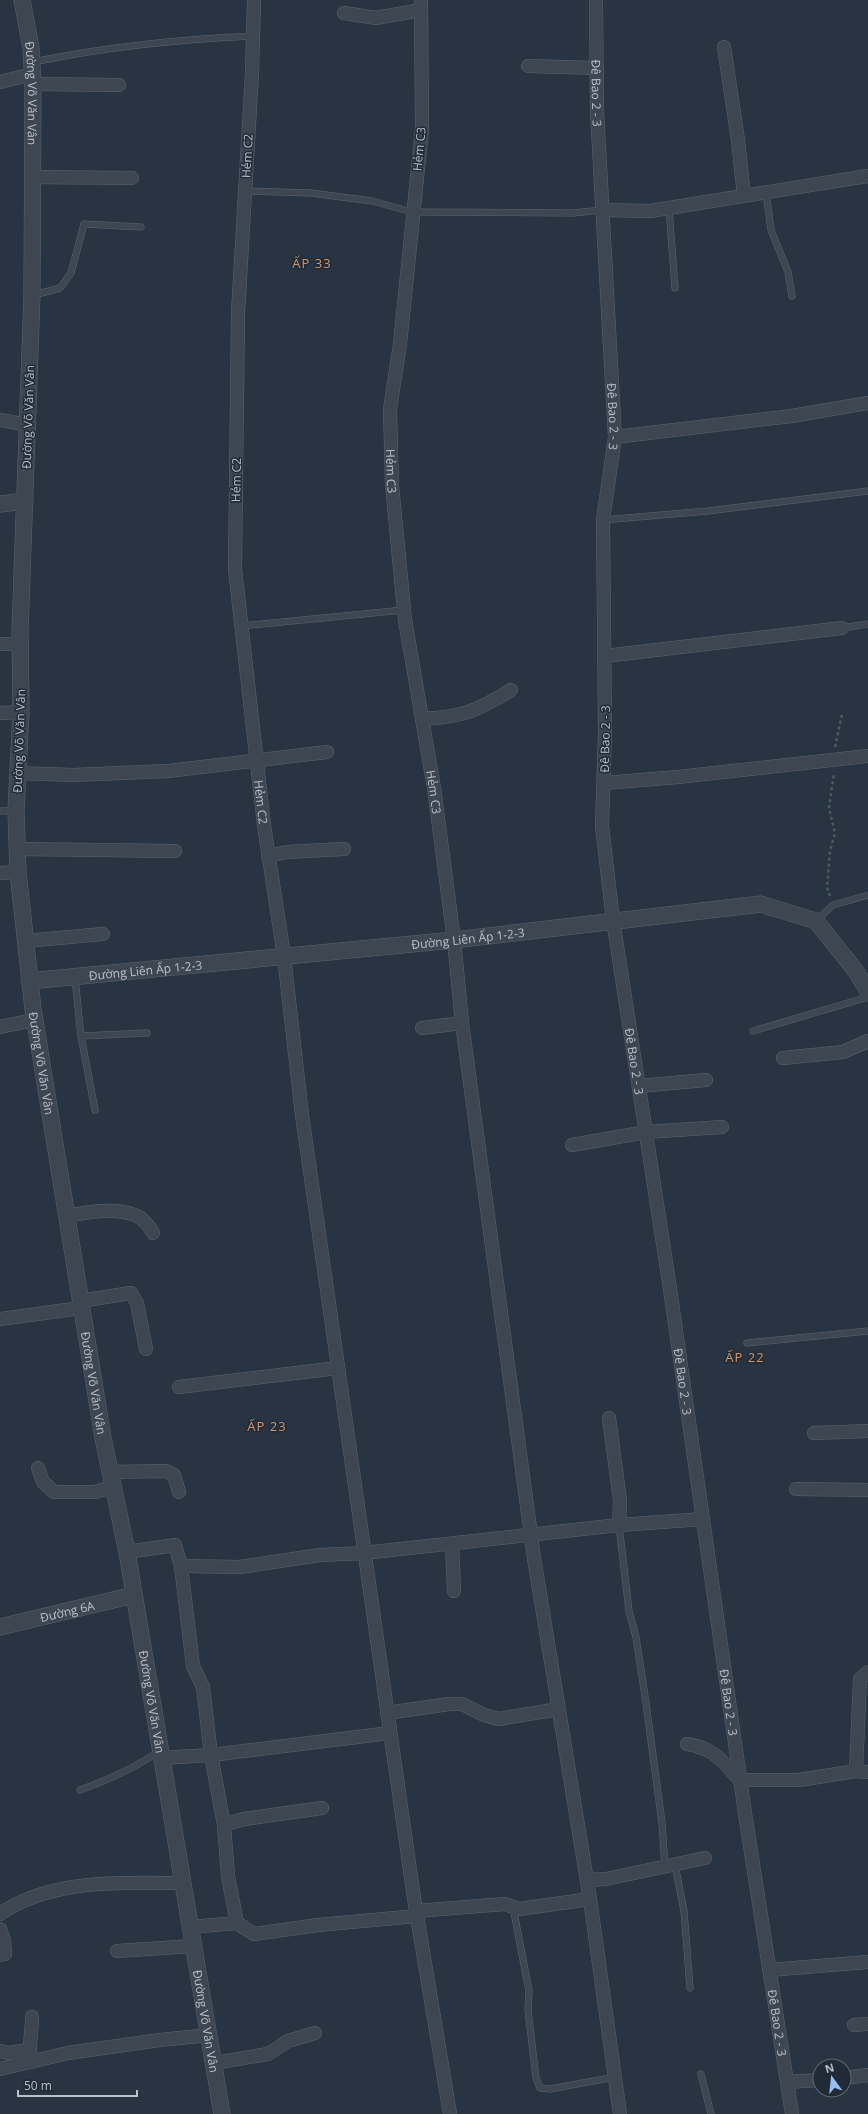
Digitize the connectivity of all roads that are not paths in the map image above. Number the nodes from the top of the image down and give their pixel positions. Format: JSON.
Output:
{"nodes":[{"id":1,"x":22,"y":0,"type":"edge"},
{"id":2,"x":254,"y":0,"type":"edge"},
{"id":3,"x":596,"y":0,"type":"edge"},
{"id":4,"x":421,"y":5,"type":"edge"},
{"id":5,"x":344,"y":13,"type":"dead end"},
{"id":6,"x":254,"y":36,"type":"junction"},
{"id":7,"x":724,"y":47,"type":"dead end"},
{"id":8,"x":528,"y":66,"type":"dead end"},
{"id":9,"x":597,"y":68,"type":"junction"},
{"id":10,"x":33,"y":73,"type":"junction"},
{"id":11,"x":0,"y":82,"type":"edge"},
{"id":12,"x":119,"y":86,"type":"dead end"},
{"id":13,"x":868,"y":176,"type":"edge"},
{"id":14,"x":32,"y":178,"type":"junction"},
{"id":15,"x":132,"y":178,"type":"dead end"},
{"id":16,"x":245,"y":191,"type":"junction"},
{"id":17,"x":766,"y":193,"type":"junction"},
{"id":18,"x":744,"y":196,"type":"junction"},
{"id":19,"x":669,"y":208,"type":"junction"},
{"id":20,"x":603,"y":210,"type":"junction"},
{"id":21,"x":412,"y":212,"type":"junction"},
{"id":22,"x":141,"y":228,"type":"dead end"},
{"id":23,"x":675,"y":288,"type":"dead end"},
{"id":24,"x":32,"y":296,"type":"junction"},
{"id":25,"x":792,"y":296,"type":"dead end"},
{"id":26,"x":868,"y":403,"type":"edge"},
{"id":27,"x":0,"y":420,"type":"edge"},
{"id":28,"x":28,"y":425,"type":"junction"},
{"id":29,"x":615,"y":437,"type":"junction"},
{"id":30,"x":868,"y":491,"type":"edge"},
{"id":31,"x":25,"y":501,"type":"junction"},
{"id":32,"x":0,"y":504,"type":"edge"},
{"id":33,"x":603,"y":520,"type":"junction"},
{"id":34,"x":404,"y":610,"type":"junction"},
{"id":35,"x":868,"y":624,"type":"edge"},
{"id":36,"x":241,"y":626,"type":"junction"},
{"id":37,"x":842,"y":628,"type":"joint"},
{"id":38,"x":0,"y":644,"type":"edge"},
{"id":39,"x":20,"y":644,"type":"junction"},
{"id":40,"x":605,"y":656,"type":"junction"},
{"id":41,"x":511,"y":690,"type":"dead end"},
{"id":42,"x":21,"y":712,"type":"junction"},
{"id":43,"x":0,"y":713,"type":"edge"},
{"id":44,"x":422,"y":719,"type":"junction"},
{"id":45,"x":327,"y":752,"type":"dead end"},
{"id":46,"x":868,"y":756,"type":"edge"},
{"id":47,"x":256,"y":759,"type":"junction"},
{"id":48,"x":17,"y":773,"type":"junction"},
{"id":49,"x":604,"y":783,"type":"junction"},
{"id":50,"x":0,"y":810,"type":"edge"},
{"id":51,"x":16,"y":811,"type":"junction"},
{"id":52,"x":18,"y":848,"type":"junction"},
{"id":53,"x":344,"y":849,"type":"dead end"},
{"id":54,"x":175,"y":851,"type":"dead end"},
{"id":55,"x":268,"y":856,"type":"junction"},
{"id":56,"x":18,"y":872,"type":"junction"},
{"id":57,"x":0,"y":873,"type":"edge"},
{"id":58,"x":868,"y":895,"type":"edge"},
{"id":59,"x":613,"y":920,"type":"junction"},
{"id":60,"x":816,"y":921,"type":"junction"},
{"id":61,"x":103,"y":934,"type":"dead end"},
{"id":62,"x":454,"y":940,"type":"junction"},
{"id":63,"x":25,"y":941,"type":"junction"},
{"id":64,"x":284,"y":956,"type":"junction"},
{"id":65,"x":75,"y":976,"type":"junction"},
{"id":66,"x":29,"y":980,"type":"junction"},
{"id":67,"x":868,"y":991,"type":"edge"},
{"id":68,"x":868,"y":997,"type":"edge"},
{"id":69,"x":34,"y":1020,"type":"junction"},
{"id":70,"x":462,"y":1023,"type":"junction"},
{"id":71,"x":0,"y":1027,"type":"edge"},
{"id":72,"x":422,"y":1028,"type":"dead end"},
{"id":73,"x":754,"y":1031,"type":"dead end"},
{"id":74,"x":147,"y":1032,"type":"dead end"},
{"id":75,"x":81,"y":1036,"type":"junction"},
{"id":76,"x":868,"y":1041,"type":"edge"},
{"id":77,"x":783,"y":1058,"type":"dead end"},
{"id":78,"x":706,"y":1080,"type":"dead end"},
{"id":79,"x":639,"y":1086,"type":"junction"},
{"id":80,"x":96,"y":1110,"type":"dead end"},
{"id":81,"x":722,"y":1127,"type":"dead end"},
{"id":82,"x":646,"y":1132,"type":"junction"},
{"id":83,"x":572,"y":1145,"type":"dead end"},
{"id":84,"x":66,"y":1216,"type":"junction"},
{"id":85,"x":153,"y":1233,"type":"dead end"},
{"id":86,"x":80,"y":1304,"type":"junction"},
{"id":87,"x":0,"y":1320,"type":"edge"},
{"id":88,"x":868,"y":1331,"type":"edge"},
{"id":89,"x":747,"y":1343,"type":"dead end"},
{"id":90,"x":146,"y":1349,"type":"dead end"},
{"id":91,"x":338,"y":1368,"type":"junction"},
{"id":92,"x":179,"y":1387,"type":"dead end"},
{"id":93,"x":610,"y":1418,"type":"dead end"},
{"id":94,"x":868,"y":1431,"type":"edge"},
{"id":95,"x":814,"y":1433,"type":"dead end"},
{"id":96,"x":38,"y":1468,"type":"dead end"},
{"id":97,"x":111,"y":1479,"type":"junction"},
{"id":98,"x":796,"y":1489,"type":"dead end"},
{"id":99,"x":868,"y":1490,"type":"edge"},
{"id":100,"x":179,"y":1492,"type":"dead end"},
{"id":101,"x":703,"y":1519,"type":"junction"},
{"id":102,"x":619,"y":1525,"type":"junction"},
{"id":103,"x":532,"y":1536,"type":"junction"},
{"id":104,"x":452,"y":1544,"type":"junction"},
{"id":105,"x":127,"y":1552,"type":"junction"},
{"id":106,"x":364,"y":1553,"type":"junction"},
{"id":107,"x":181,"y":1566,"type":"junction"},
{"id":108,"x":454,"y":1591,"type":"dead end"},
{"id":109,"x":134,"y":1594,"type":"junction"},
{"id":110,"x":0,"y":1627,"type":"edge"},
{"id":111,"x":868,"y":1672,"type":"edge"},
{"id":112,"x":559,"y":1709,"type":"junction"},
{"id":113,"x":387,"y":1713,"type":"junction"},
{"id":114,"x":390,"y":1733,"type":"junction"},
{"id":115,"x":687,"y":1744,"type":"dead end"},
{"id":116,"x":161,"y":1754,"type":"junction"},
{"id":117,"x":211,"y":1755,"type":"junction"},
{"id":118,"x":862,"y":1771,"type":"edge"},
{"id":119,"x":740,"y":1780,"type":"junction"},
{"id":120,"x":80,"y":1790,"type":"dead end"},
{"id":121,"x":322,"y":1808,"type":"dead end"},
{"id":122,"x":224,"y":1825,"type":"junction"},
{"id":123,"x":705,"y":1858,"type":"dead end"},
{"id":124,"x":670,"y":1866,"type":"junction"},
{"id":125,"x":588,"y":1880,"type":"junction"},
{"id":126,"x":182,"y":1882,"type":"junction"},
{"id":127,"x":590,"y":1899,"type":"junction"},
{"id":128,"x":513,"y":1907,"type":"junction"},
{"id":129,"x":417,"y":1913,"type":"junction"},
{"id":130,"x":0,"y":1914,"type":"edge"},
{"id":131,"x":236,"y":1923,"type":"junction"},
{"id":132,"x":190,"y":1927,"type":"junction"},
{"id":133,"x":0,"y":1929,"type":"edge"},
{"id":134,"x":193,"y":1946,"type":"junction"},
{"id":135,"x":117,"y":1951,"type":"dead end"},
{"id":136,"x":0,"y":1955,"type":"edge"},
{"id":137,"x":868,"y":1962,"type":"edge"},
{"id":138,"x":769,"y":1970,"type":"junction"},
{"id":139,"x":690,"y":1988,"type":"dead end"},
{"id":140,"x":32,"y":2017,"type":"dead end"},
{"id":141,"x":868,"y":2024,"type":"edge"},
{"id":142,"x":854,"y":2025,"type":"dead end"},
{"id":143,"x":315,"y":2033,"type":"dead end"},
{"id":144,"x":209,"y":2035,"type":"junction"},
{"id":145,"x":0,"y":2051,"type":"edge"},
{"id":146,"x":30,"y":2056,"type":"junction"},
{"id":147,"x":214,"y":2063,"type":"junction"},
{"id":148,"x":0,"y":2069,"type":"edge"},
{"id":149,"x":701,"y":2074,"type":"dead end"},
{"id":150,"x":868,"y":2075,"type":"edge"},
{"id":151,"x":615,"y":2077,"type":"junction"},
{"id":152,"x":852,"y":2077,"type":"edge"},
{"id":153,"x":812,"y":2080,"type":"edge"},
{"id":154,"x":787,"y":2082,"type":"junction"},
{"id":155,"x":222,"y":2114,"type":"edge"},
{"id":156,"x":450,"y":2114,"type":"edge"},
{"id":157,"x":620,"y":2114,"type":"edge"},
{"id":158,"x":711,"y":2114,"type":"edge"},
{"id":159,"x":792,"y":2114,"type":"edge"}],
"edges":[{"from":1,"to":10,"type":"street","name":"Đường Võ Văn Vân"},
{"from":2,"to":6,"type":"street","name":"Hẻm C2"},
{"from":3,"to":9,"type":"street","name":"Đê Bao 2 - 3"},
{"from":4,"to":5,"type":"street"},
{"from":4,"to":21,"type":"street","name":"Hẻm C3"},
{"from":6,"to":10,"type":"lane"},
{"from":6,"to":16,"type":"street","name":"Hẻm C2"},
{"from":7,"to":18,"type":"street"},
{"from":8,"to":9,"type":"street"},
{"from":9,"to":20,"type":"street","name":"Đê Bao 2 - 3"},
{"from":10,"to":11,"type":"street"},
{"from":10,"to":12,"type":"street"},
{"from":10,"to":14,"type":"street","name":"Đường Võ Văn Vân"},
{"from":13,"to":17,"type":"street"},
{"from":14,"to":15,"type":"street"},
{"from":14,"to":24,"type":"street","name":"Đường Võ Văn Vân"},
{"from":16,"to":21,"type":"lane"},
{"from":16,"to":36,"type":"street","name":"Hẻm C2"},
{"from":17,"to":18,"type":"street"},
{"from":17,"to":25,"type":"lane"},
{"from":18,"to":19,"type":"street"},
{"from":19,"to":20,"type":"street"},
{"from":19,"to":23,"type":"lane"},
{"from":20,"to":21,"type":"lane"},
{"from":20,"to":29,"type":"street","name":"Đê Bao 2 - 3"},
{"from":21,"to":34,"type":"street","name":"Hẻm C3"},
{"from":22,"to":24,"type":"lane"},
{"from":24,"to":28,"type":"street","name":"Đường Võ Văn Vân"},
{"from":26,"to":29,"type":"street"},
{"from":27,"to":28,"type":"street"},
{"from":28,"to":31,"type":"street","name":"Đường Võ Văn Vân"},
{"from":29,"to":33,"type":"street","name":"Đê Bao 2 - 3"},
{"from":30,"to":33,"type":"lane"},
{"from":31,"to":32,"type":"street"},
{"from":31,"to":39,"type":"street","name":"Đường Võ Văn Vân"},
{"from":33,"to":40,"type":"street","name":"Đê Bao 2 - 3"},
{"from":34,"to":36,"type":"lane"},
{"from":34,"to":44,"type":"street","name":"Hẻm C3"},
{"from":35,"to":37,"type":"lane"},
{"from":36,"to":47,"type":"street","name":"Hẻm C2"},
{"from":37,"to":40,"type":"street"},
{"from":38,"to":39,"type":"street"},
{"from":39,"to":42,"type":"street","name":"Đường Võ Văn Vân"},
{"from":40,"to":49,"type":"street","name":"Đê Bao 2 - 3"},
{"from":41,"to":44,"type":"street"},
{"from":42,"to":43,"type":"street"},
{"from":42,"to":48,"type":"street","name":"Đường Võ Văn Vân"},
{"from":44,"to":62,"type":"street","name":"Hẻm C3"},
{"from":45,"to":47,"type":"street"},
{"from":46,"to":49,"type":"street"},
{"from":47,"to":48,"type":"street"},
{"from":47,"to":55,"type":"street","name":"Hẻm C2"},
{"from":48,"to":51,"type":"street","name":"Đường Võ Văn Vân"},
{"from":49,"to":59,"type":"street","name":"Đê Bao 2 - 3"},
{"from":50,"to":51,"type":"lane"},
{"from":51,"to":52,"type":"street","name":"Đường Võ Văn Vân"},
{"from":52,"to":54,"type":"street"},
{"from":52,"to":56,"type":"street","name":"Đường Võ Văn Vân"},
{"from":53,"to":55,"type":"street"},
{"from":55,"to":64,"type":"street","name":"Hẻm C2"},
{"from":56,"to":57,"type":"street"},
{"from":56,"to":63,"type":"street","name":"Đường Võ Văn Vân"},
{"from":58,"to":60,"type":"lane"},
{"from":59,"to":60,"type":"street","name":"Đường Liên Ấp 1-2-3"},
{"from":59,"to":62,"type":"street","name":"Đường Liên Ấp 1-2-3"},
{"from":59,"to":79,"type":"street","name":"Đê Bao 2 - 3"},
{"from":60,"to":67,"type":"street"},
{"from":61,"to":63,"type":"street"},
{"from":62,"to":64,"type":"street","name":"Đường Liên Ấp 1-2-3"},
{"from":62,"to":70,"type":"street","name":"Hẻm C3"},
{"from":63,"to":66,"type":"street","name":"Đường Võ Văn Vân"},
{"from":64,"to":65,"type":"street","name":"Đường Liên Ấp 1-2-3"},
{"from":64,"to":91,"type":"street","name":"Hẻm C2"},
{"from":65,"to":66,"type":"street","name":"Đường Liên Ấp 1-2-3"},
{"from":65,"to":75,"type":"lane"},
{"from":66,"to":69,"type":"street","name":"Đường Võ Văn Vân"},
{"from":68,"to":73,"type":"lane"},
{"from":69,"to":71,"type":"street"},
{"from":69,"to":84,"type":"street","name":"Đường Võ Văn Vân"},
{"from":70,"to":72,"type":"street"},
{"from":70,"to":103,"type":"street","name":"Hẻm C3"},
{"from":74,"to":75,"type":"lane"},
{"from":75,"to":80,"type":"lane"},
{"from":76,"to":77,"type":"street"},
{"from":78,"to":79,"type":"street"},
{"from":79,"to":82,"type":"street","name":"Đê Bao 2 - 3"},
{"from":81,"to":82,"type":"street"},
{"from":82,"to":83,"type":"street"},
{"from":82,"to":101,"type":"street","name":"Đê Bao 2 - 3"},
{"from":84,"to":85,"type":"street"},
{"from":84,"to":86,"type":"street","name":"Đường Võ Văn Vân"},
{"from":86,"to":87,"type":"street"},
{"from":86,"to":90,"type":"street"},
{"from":86,"to":97,"type":"street","name":"Đường Võ Văn Vân"},
{"from":88,"to":89,"type":"lane"},
{"from":91,"to":92,"type":"street"},
{"from":91,"to":106,"type":"street","name":"Hẻm C2"},
{"from":93,"to":102,"type":"street"},
{"from":94,"to":95,"type":"street"},
{"from":96,"to":97,"type":"street"},
{"from":97,"to":100,"type":"street"},
{"from":97,"to":105,"type":"street","name":"Đường Võ Văn Vân"},
{"from":98,"to":99,"type":"street"},
{"from":101,"to":102,"type":"street"},
{"from":101,"to":119,"type":"street","name":"Đê Bao 2 - 3"},
{"from":102,"to":103,"type":"street"},
{"from":102,"to":124,"type":"lane"},
{"from":103,"to":104,"type":"street"},
{"from":103,"to":112,"type":"street","name":"Hẻm C3"},
{"from":104,"to":106,"type":"street"},
{"from":104,"to":108,"type":"street"},
{"from":105,"to":107,"type":"street"},
{"from":105,"to":109,"type":"street","name":"Đường Võ Văn Vân"},
{"from":106,"to":107,"type":"street"},
{"from":106,"to":113,"type":"street","name":"Hẻm C2"},
{"from":107,"to":117,"type":"street"},
{"from":109,"to":110,"type":"street","name":"Đường 6A"},
{"from":109,"to":116,"type":"street","name":"Đường Võ Văn Vân"},
{"from":111,"to":118,"type":"street"},
{"from":112,"to":113,"type":"street"},
{"from":112,"to":125,"type":"street","name":"Hẻm C3"},
{"from":113,"to":114,"type":"street","name":"Hẻm C2"},
{"from":114,"to":117,"type":"street"},
{"from":114,"to":129,"type":"street","name":"Hẻm C2"},
{"from":115,"to":119,"type":"street"},
{"from":116,"to":117,"type":"street"},
{"from":116,"to":120,"type":"lane"},
{"from":116,"to":126,"type":"street","name":"Đường Võ Văn Vân"},
{"from":117,"to":122,"type":"street"},
{"from":118,"to":119,"type":"street"},
{"from":119,"to":138,"type":"street","name":"Đê Bao 2 - 3"},
{"from":121,"to":122,"type":"street"},
{"from":122,"to":131,"type":"street"},
{"from":123,"to":124,"type":"street"},
{"from":124,"to":125,"type":"street"},
{"from":124,"to":139,"type":"lane"},
{"from":125,"to":127,"type":"street","name":"Hẻm C3"},
{"from":126,"to":130,"type":"street"},
{"from":126,"to":132,"type":"street","name":"Đường Võ Văn Vân"},
{"from":127,"to":128,"type":"street"},
{"from":127,"to":151,"type":"street","name":"Hẻm C3"},
{"from":128,"to":129,"type":"street"},
{"from":128,"to":151,"type":"lane"},
{"from":129,"to":131,"type":"street"},
{"from":129,"to":156,"type":"street","name":"Hẻm C2"},
{"from":131,"to":132,"type":"street"},
{"from":132,"to":134,"type":"street","name":"Đường Võ Văn Vân"},
{"from":133,"to":136,"type":"street"},
{"from":134,"to":135,"type":"street"},
{"from":134,"to":144,"type":"street","name":"Đường Võ Văn Vân"},
{"from":137,"to":138,"type":"street"},
{"from":138,"to":154,"type":"street","name":"Đê Bao 2 - 3"},
{"from":140,"to":146,"type":"street"},
{"from":141,"to":142,"type":"street"},
{"from":143,"to":147,"type":"street"},
{"from":144,"to":146,"type":"street"},
{"from":144,"to":147,"type":"street","name":"Đường Võ Văn Vân"},
{"from":145,"to":146,"type":"street"},
{"from":146,"to":148,"type":"street"},
{"from":147,"to":155,"type":"street","name":"Đường Võ Văn Vân"},
{"from":149,"to":158,"type":"lane"},
{"from":150,"to":152,"type":"street"},
{"from":151,"to":157,"type":"street","name":"Hẻm C3"},
{"from":153,"to":154,"type":"street"},
{"from":154,"to":159,"type":"street","name":"Đê Bao 2 - 3"}]}
